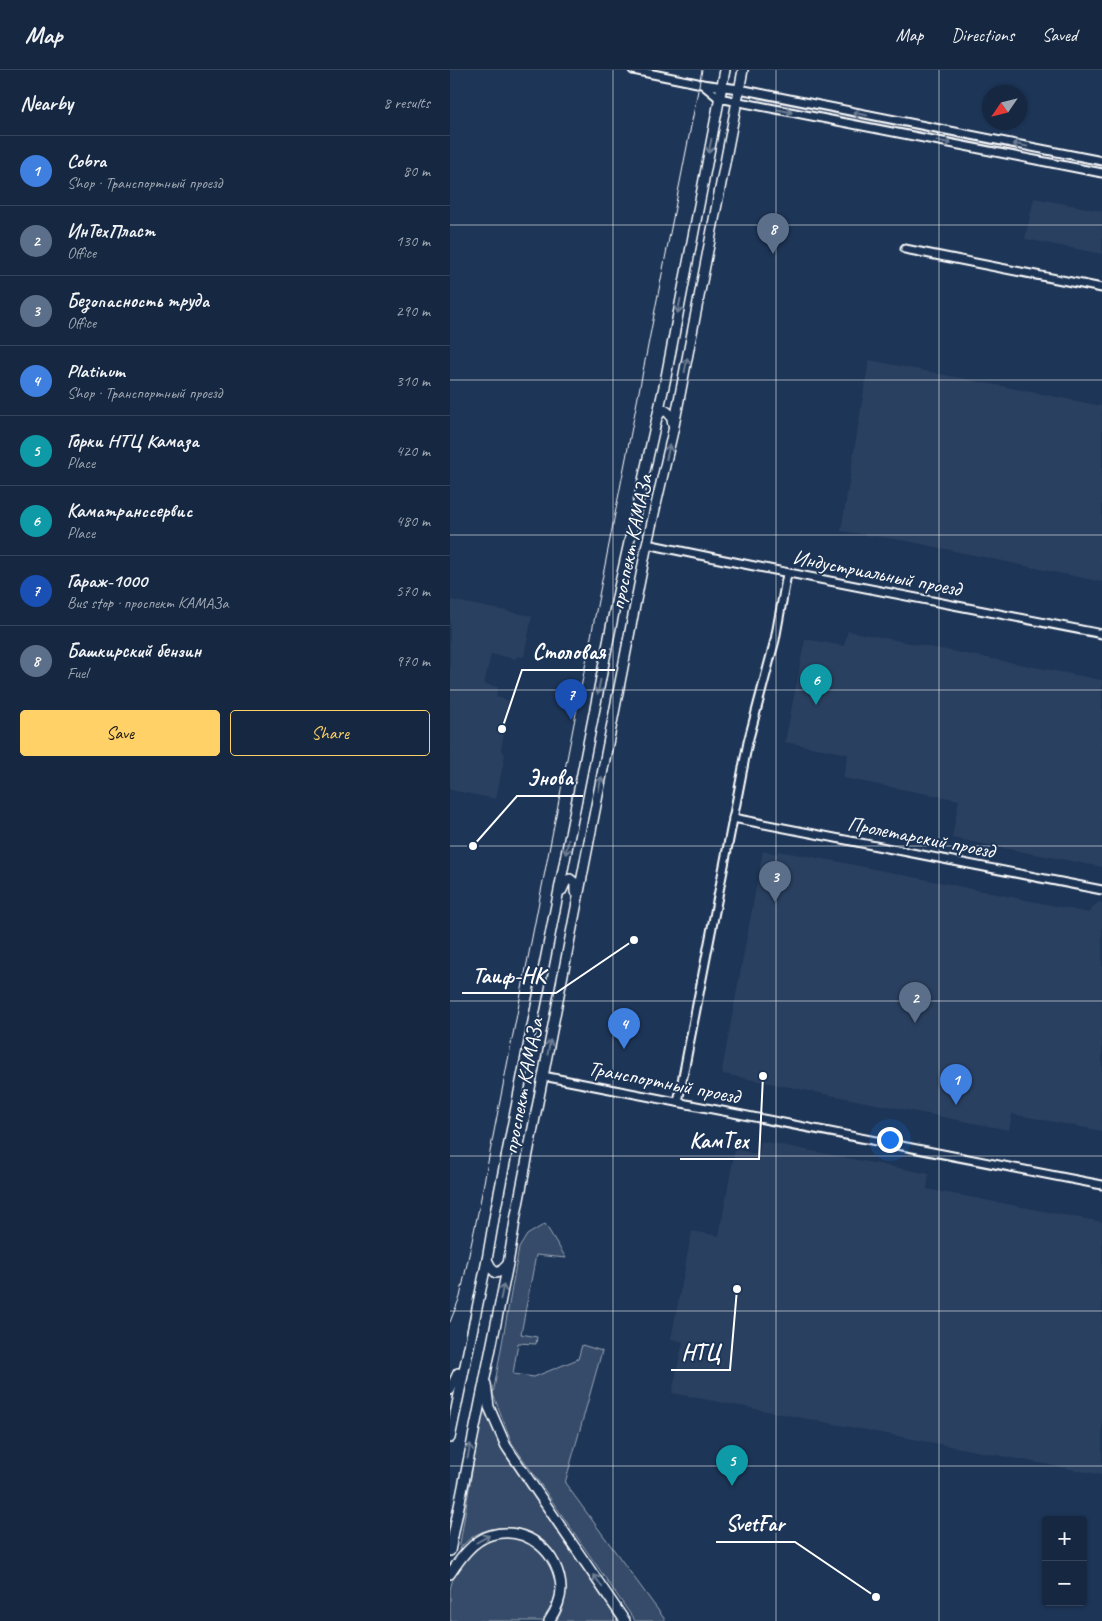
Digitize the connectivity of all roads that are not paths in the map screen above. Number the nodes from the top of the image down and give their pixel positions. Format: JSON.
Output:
{"nodes":[{"id":1,"x":633,"y":70,"type":"edge"},
{"id":2,"x":725,"y":70,"type":"edge"},
{"id":3,"x":743,"y":70,"type":"edge"},
{"id":4,"x":702,"y":84,"type":"junction"},
{"id":5,"x":722,"y":86,"type":"junction"},
{"id":6,"x":740,"y":89,"type":"junction"},
{"id":7,"x":719,"y":98,"type":"junction"},
{"id":8,"x":737,"y":101,"type":"junction"},
{"id":9,"x":1052,"y":152,"type":"junction"},
{"id":10,"x":1102,"y":161,"type":"edge"},
{"id":11,"x":1050,"y":162,"type":"junction"},
{"id":12,"x":1102,"y":173,"type":"edge"},
{"id":13,"x":905,"y":249,"type":"dead end"},
{"id":14,"x":1102,"y":288,"type":"edge"},
{"id":15,"x":665,"y":382,"type":"junction"},
{"id":16,"x":682,"y":387,"type":"junction"},
{"id":17,"x":656,"y":420,"type":"junction"},
{"id":18,"x":673,"y":430,"type":"junction"},
{"id":19,"x":647,"y":544,"type":"junction"},
{"id":20,"x":787,"y":574,"type":"junction"},
{"id":21,"x":1102,"y":634,"type":"edge"},
{"id":22,"x":733,"y":818,"type":"junction"},
{"id":23,"x":1102,"y":890,"type":"edge"},
{"id":24,"x":557,"y":899,"type":"junction"},
{"id":25,"x":576,"y":905,"type":"junction"},
{"id":26,"x":543,"y":1076,"type":"junction"},
{"id":27,"x":678,"y":1102,"type":"junction"},
{"id":28,"x":1102,"y":1185,"type":"edge"},
{"id":29,"x":487,"y":1260,"type":"junction"},
{"id":30,"x":508,"y":1264,"type":"junction"},
{"id":31,"x":468,"y":1346,"type":"junction"},
{"id":32,"x":488,"y":1358,"type":"junction"},
{"id":33,"x":450,"y":1390,"type":"edge"},
{"id":34,"x":450,"y":1438,"type":"edge"},
{"id":35,"x":450,"y":1551,"type":"edge"},
{"id":36,"x":450,"y":1574,"type":"edge"},
{"id":37,"x":549,"y":1621,"type":"edge"},
{"id":38,"x":625,"y":1621,"type":"edge"}],
"edges":[{"from":1,"to":4,"type":"street"},
{"from":2,"to":5,"type":"main road","name":"проспект КАМАЗа"},
{"from":3,"to":6,"type":"main road","name":"проспект КАМАЗа"},
{"from":4,"to":5,"type":"street"},
{"from":4,"to":7,"type":"street"},
{"from":5,"to":6,"type":"street"},
{"from":5,"to":7,"type":"main road","name":"проспект КАМАЗа"},
{"from":6,"to":8,"type":"main road","name":"проспект КАМАЗа"},
{"from":9,"to":6,"type":"street","one_way":true},
{"from":7,"to":8,"type":"street"},
{"from":7,"to":15,"type":"main road","name":"проспект КАМАЗа","one_way":true},
{"from":8,"to":11,"type":"street","one_way":true},
{"from":16,"to":8,"type":"main road","name":"проспект КАМАЗа","one_way":true},
{"from":9,"to":10,"type":"street"},
{"from":9,"to":11,"type":"street"},
{"from":11,"to":12,"type":"street"},
{"from":13,"to":14,"type":"street"},
{"from":15,"to":16,"type":"main road"},
{"from":15,"to":17,"type":"main road","name":"проспект КАМАЗа"},
{"from":16,"to":18,"type":"main road","name":"проспект КАМАЗа"},
{"from":17,"to":18,"type":"main road"},
{"from":17,"to":24,"type":"main road","name":"проспект КАМАЗа","one_way":true},
{"from":19,"to":18,"type":"main road","name":"проспект КАМАЗа","one_way":true},
{"from":19,"to":20,"type":"street","name":"Индустриальный проезд"},
{"from":25,"to":19,"type":"main road","name":"проспект КАМАЗа","one_way":true},
{"from":20,"to":21,"type":"street","name":"Индустриальный проезд"},
{"from":20,"to":22,"type":"street"},
{"from":22,"to":23,"type":"street","name":"Пролетарский проезд"},
{"from":22,"to":27,"type":"street"},
{"from":24,"to":25,"type":"main road"},
{"from":24,"to":29,"type":"main road","name":"проспект КАМАЗа"},
{"from":26,"to":25,"type":"main road","name":"проспект КАМАЗа","one_way":true},
{"from":26,"to":27,"type":"street","name":"Транспортный проезд"},
{"from":26,"to":30,"type":"main road","name":"проспект КАМАЗа"},
{"from":27,"to":28,"type":"street","name":"Транспортный проезд"},
{"from":29,"to":30,"type":"main road"},
{"from":29,"to":31,"type":"main road","name":"проспект КАМАЗа"},
{"from":32,"to":30,"type":"main road","name":"проспект КАМАЗа","one_way":true},
{"from":31,"to":33,"type":"main road"},
{"from":31,"to":34,"type":"main road","name":"проспект КАМАЗа"},
{"from":35,"to":32,"type":"main road","name":"проспект КАМАЗа","one_way":true},
{"from":38,"to":32,"type":"main road","one_way":true},
{"from":36,"to":37,"type":"main road","one_way":true}]}
